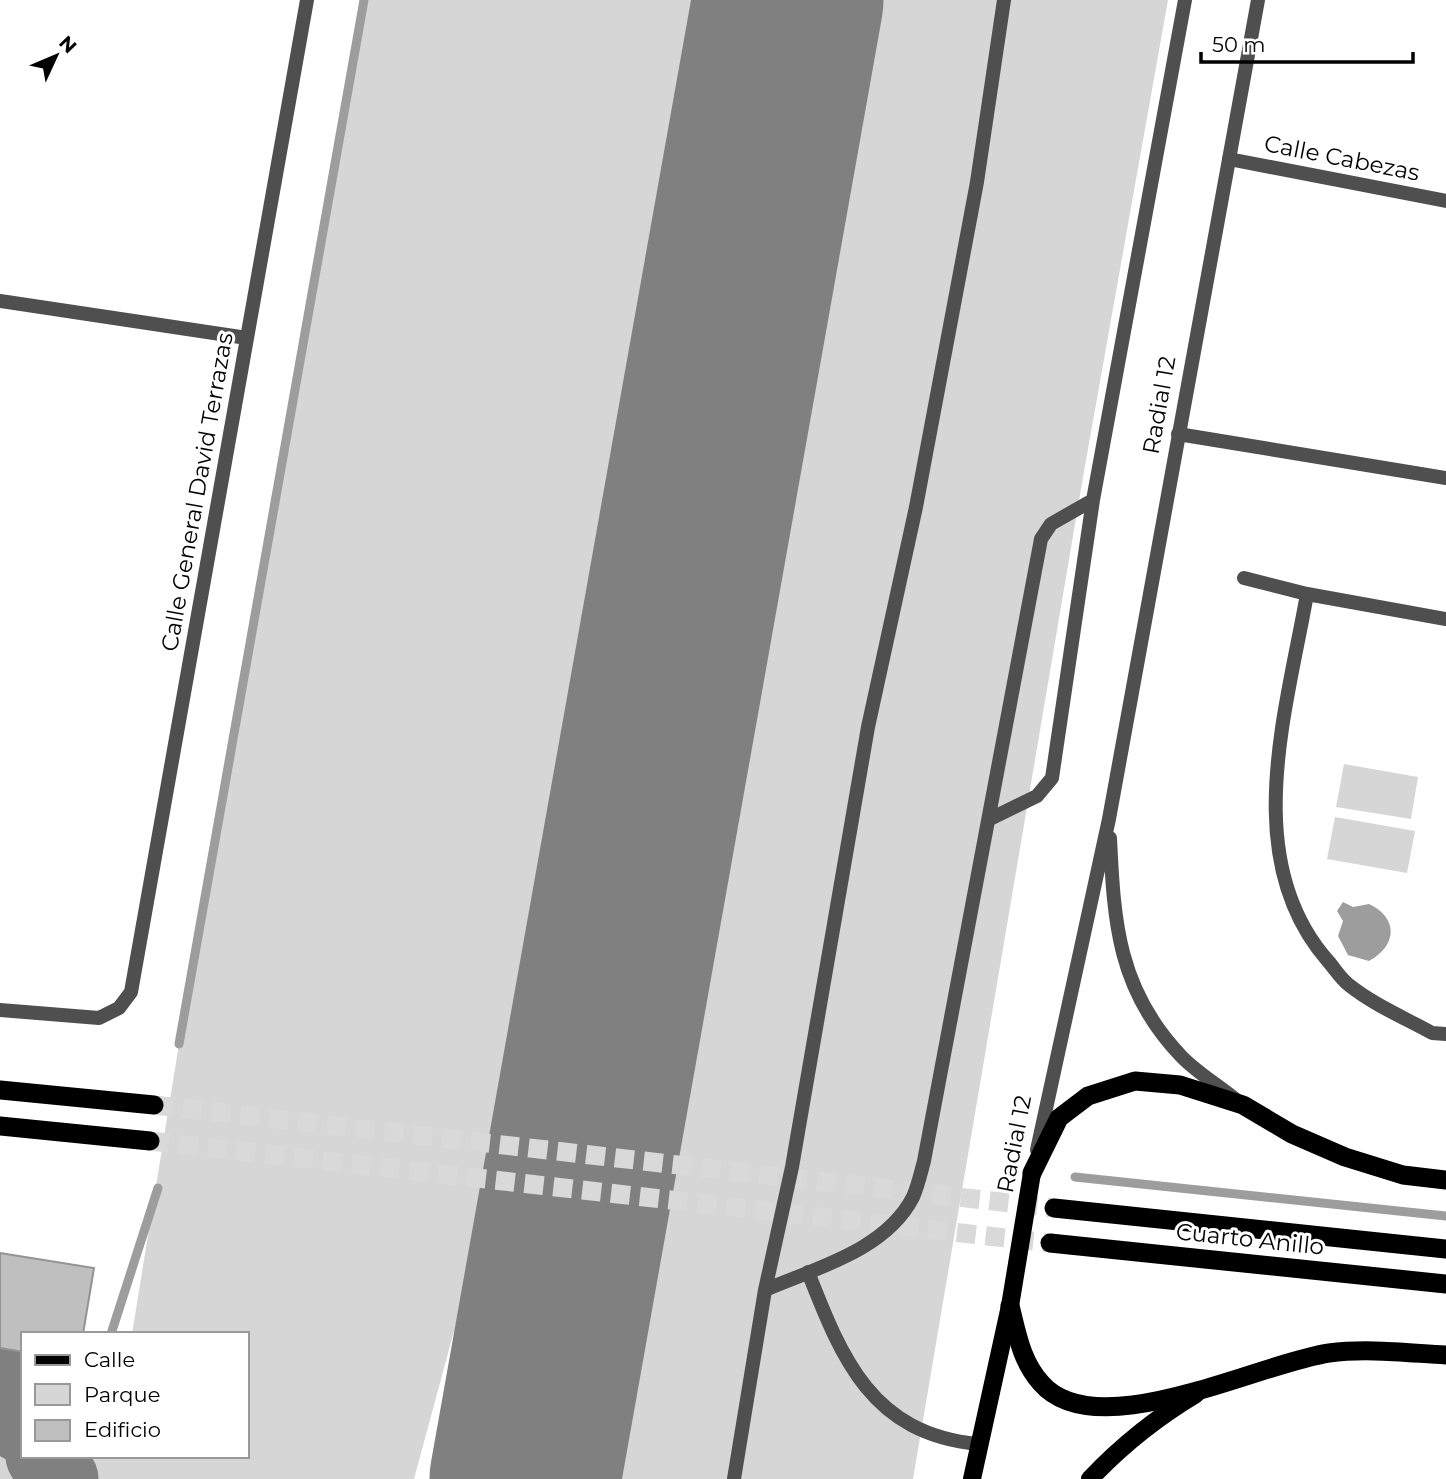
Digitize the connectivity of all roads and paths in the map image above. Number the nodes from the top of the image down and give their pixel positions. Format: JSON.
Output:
{"nodes":[{"id":1,"x":307,"y":0,"type":"edge"},
{"id":2,"x":1004,"y":0,"type":"edge"},
{"id":3,"x":1185,"y":0,"type":"edge"},
{"id":4,"x":1258,"y":0,"type":"edge"},
{"id":5,"x":1229,"y":159,"type":"junction"},
{"id":6,"x":1446,"y":201,"type":"edge"},
{"id":7,"x":0,"y":301,"type":"edge"},
{"id":8,"x":247,"y":338,"type":"junction"},
{"id":9,"x":1178,"y":434,"type":"junction"},
{"id":10,"x":1446,"y":478,"type":"edge"},
{"id":11,"x":1093,"y":500,"type":"junction"},
{"id":12,"x":1244,"y":578,"type":"dead end"},
{"id":13,"x":1307,"y":594,"type":"junction"},
{"id":14,"x":1446,"y":619,"type":"edge"},
{"id":15,"x":990,"y":819,"type":"junction"},
{"id":16,"x":1109,"y":819,"type":"junction"},
{"id":17,"x":0,"y":1010,"type":"edge"},
{"id":18,"x":1446,"y":1034,"type":"edge"},
{"id":19,"x":0,"y":1090,"type":"edge"},
{"id":20,"x":154,"y":1105,"type":"tunnel mouth"},
{"id":21,"x":1243,"y":1105,"type":"junction"},
{"id":22,"x":0,"y":1126,"type":"edge"},
{"id":23,"x":150,"y":1141,"type":"tunnel mouth"},
{"id":24,"x":1032,"y":1173,"type":"junction"},
{"id":25,"x":1446,"y":1180,"type":"edge"},
{"id":26,"x":1054,"y":1208,"type":"tunnel mouth"},
{"id":27,"x":1050,"y":1242,"type":"tunnel mouth"},
{"id":28,"x":1446,"y":1249,"type":"edge"},
{"id":29,"x":808,"y":1272,"type":"junction"},
{"id":30,"x":1446,"y":1284,"type":"edge"},
{"id":31,"x":765,"y":1290,"type":"junction"},
{"id":32,"x":1010,"y":1306,"type":"junction"},
{"id":33,"x":1446,"y":1355,"type":"edge"},
{"id":34,"x":1200,"y":1391,"type":"junction"},
{"id":35,"x":978,"y":1444,"type":"junction"},
{"id":36,"x":734,"y":1479,"type":"edge"},
{"id":37,"x":972,"y":1479,"type":"edge"},
{"id":38,"x":1090,"y":1479,"type":"edge"}],
"edges":[{"from":1,"to":8,"type":"street","name":"Calle General David Terrazas"},
{"from":2,"to":31,"type":"street"},
{"from":3,"to":11,"type":"street"},
{"from":4,"to":5,"type":"street","name":"Radial 12"},
{"from":5,"to":6,"type":"street","name":"Calle Cabezas"},
{"from":5,"to":9,"type":"street","name":"Radial 12"},
{"from":7,"to":8,"type":"street"},
{"from":8,"to":17,"type":"street","name":"Calle General David Terrazas"},
{"from":9,"to":10,"type":"street"},
{"from":9,"to":16,"type":"street","name":"Radial 12"},
{"from":11,"to":15,"type":"street"},
{"from":11,"to":15,"type":"street"},
{"from":12,"to":13,"type":"street"},
{"from":13,"to":14,"type":"street"},
{"from":13,"to":18,"type":"street"},
{"from":15,"to":29,"type":"street"},
{"from":16,"to":21,"type":"street","name":"Radial 12"},
{"from":16,"to":24,"type":"street","name":"Radial 12"},
{"from":19,"to":20,"type":"highway"},
{"from":21,"to":24,"type":"highway"},
{"from":21,"to":25,"type":"highway"},
{"from":22,"to":23,"type":"highway"},
{"from":24,"to":32,"type":"main road","name":"Radial 12"},
{"from":26,"to":28,"type":"highway","name":"Cuarto Anillo"},
{"from":27,"to":30,"type":"highway","name":"Cuarto Anillo"},
{"from":29,"to":31,"type":"street"},
{"from":29,"to":35,"type":"street"},
{"from":31,"to":36,"type":"street"},
{"from":32,"to":34,"type":"highway"},
{"from":32,"to":35,"type":"main road","name":"Radial 12"},
{"from":33,"to":34,"type":"highway"},
{"from":34,"to":38,"type":"main road"},
{"from":35,"to":37,"type":"main road","name":"Radial 12"}]}
